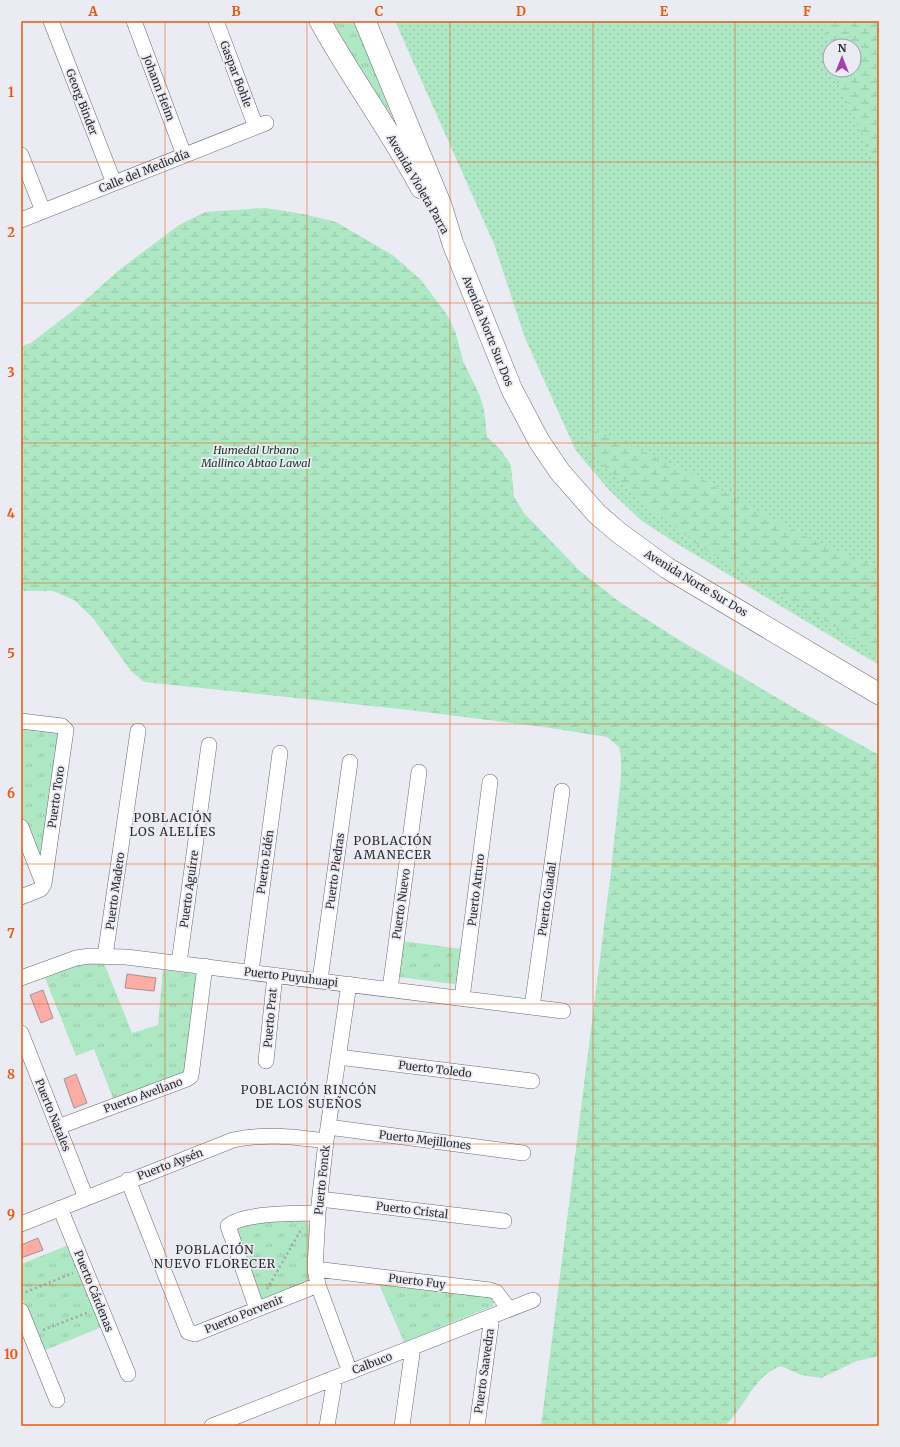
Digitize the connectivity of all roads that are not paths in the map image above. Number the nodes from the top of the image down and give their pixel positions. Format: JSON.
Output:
{"nodes":[{"id":1,"x":51,"y":21,"type":"edge"},
{"id":2,"x":134,"y":21,"type":"edge"},
{"id":3,"x":216,"y":21,"type":"edge"},
{"id":4,"x":320,"y":21,"type":"edge"},
{"id":5,"x":365,"y":21,"type":"edge"},
{"id":6,"x":261,"y":125,"type":"joint"},
{"id":7,"x":21,"y":155,"type":"edge"},
{"id":8,"x":184,"y":155,"type":"junction"},
{"id":9,"x":114,"y":183,"type":"junction"},
{"id":10,"x":43,"y":211,"type":"junction"},
{"id":11,"x":21,"y":220,"type":"edge"},
{"id":12,"x":453,"y":244,"type":"junction"},
{"id":13,"x":879,"y":694,"type":"edge"},
{"id":14,"x":21,"y":721,"type":"edge"},
{"id":15,"x":138,"y":731,"type":"dead end"},
{"id":16,"x":209,"y":745,"type":"dead end"},
{"id":17,"x":280,"y":753,"type":"dead end"},
{"id":18,"x":350,"y":762,"type":"dead end"},
{"id":19,"x":419,"y":772,"type":"dead end"},
{"id":20,"x":490,"y":782,"type":"dead end"},
{"id":21,"x":562,"y":791,"type":"dead end"},
{"id":22,"x":21,"y":827,"type":"edge"},
{"id":23,"x":44,"y":884,"type":"junction"},
{"id":24,"x":21,"y":897,"type":"edge"},
{"id":25,"x":106,"y":956,"type":"junction"},
{"id":26,"x":179,"y":962,"type":"junction"},
{"id":27,"x":206,"y":966,"type":"junction"},
{"id":28,"x":250,"y":972,"type":"junction"},
{"id":29,"x":275,"y":975,"type":"junction"},
{"id":30,"x":21,"y":978,"type":"edge"},
{"id":31,"x":320,"y":980,"type":"junction"},
{"id":32,"x":349,"y":984,"type":"junction"},
{"id":33,"x":390,"y":989,"type":"junction"},
{"id":34,"x":462,"y":998,"type":"junction"},
{"id":35,"x":532,"y":1007,"type":"junction"},
{"id":36,"x":564,"y":1011,"type":"dead end"},
{"id":37,"x":21,"y":1033,"type":"edge"},
{"id":38,"x":338,"y":1057,"type":"junction"},
{"id":39,"x":266,"y":1061,"type":"dead end"},
{"id":40,"x":532,"y":1081,"type":"dead end"},
{"id":41,"x":58,"y":1127,"type":"junction"},
{"id":42,"x":327,"y":1134,"type":"junction"},
{"id":43,"x":523,"y":1153,"type":"dead end"},
{"id":44,"x":128,"y":1180,"type":"junction"},
{"id":45,"x":86,"y":1198,"type":"junction"},
{"id":46,"x":60,"y":1208,"type":"junction"},
{"id":47,"x":317,"y":1208,"type":"junction"},
{"id":48,"x":504,"y":1221,"type":"dead end"},
{"id":49,"x":21,"y":1224,"type":"edge"},
{"id":50,"x":316,"y":1269,"type":"junction"},
{"id":51,"x":318,"y":1285,"type":"junction"},
{"id":52,"x":533,"y":1300,"type":"dead end"},
{"id":53,"x":257,"y":1309,"type":"junction"},
{"id":54,"x":509,"y":1309,"type":"junction"},
{"id":55,"x":21,"y":1311,"type":"edge"},
{"id":56,"x":492,"y":1316,"type":"junction"},
{"id":57,"x":413,"y":1347,"type":"junction"},
{"id":58,"x":350,"y":1372,"type":"junction"},
{"id":59,"x":128,"y":1374,"type":"dead end"},
{"id":60,"x":335,"y":1378,"type":"junction"},
{"id":61,"x":57,"y":1400,"type":"dead end"},
{"id":62,"x":212,"y":1426,"type":"edge"},
{"id":63,"x":327,"y":1426,"type":"edge"},
{"id":64,"x":402,"y":1426,"type":"edge"},
{"id":65,"x":476,"y":1426,"type":"edge"}],
"edges":[{"from":1,"to":9,"type":"street","name":"Georg Binder"},
{"from":2,"to":8,"type":"street","name":"Johann Heim"},
{"from":3,"to":6,"type":"street","name":"Gaspar Bohle"},
{"from":4,"to":12,"type":"main road","name":"Avenida Violeta Parra"},
{"from":5,"to":12,"type":"main road","name":"Avenida Violeta Parra"},
{"from":6,"to":8,"type":"street","name":"Calle del Mediodía"},
{"from":7,"to":10,"type":"street"},
{"from":8,"to":9,"type":"street","name":"Calle del Mediodía"},
{"from":9,"to":10,"type":"street","name":"Calle del Mediodía"},
{"from":10,"to":11,"type":"street","name":"Calle del Mediodía"},
{"from":12,"to":13,"type":"main road","name":"Avenida Norte Sur Dos"},
{"from":14,"to":23,"type":"street","name":"Puerto Toro"},
{"from":15,"to":25,"type":"street","name":"Puerto Madero"},
{"from":16,"to":26,"type":"street","name":"Puerto Aguirre"},
{"from":17,"to":28,"type":"street","name":"Puerto Edén"},
{"from":18,"to":31,"type":"street","name":"Puerto Piedras"},
{"from":19,"to":33,"type":"street","name":"Puerto Nuevo"},
{"from":20,"to":34,"type":"street","name":"Puerto Arturo"},
{"from":21,"to":35,"type":"street","name":"Puerto Guadal"},
{"from":22,"to":23,"type":"street"},
{"from":23,"to":24,"type":"street"},
{"from":25,"to":26,"type":"street","name":"Puerto Puyuhuapi"},
{"from":25,"to":30,"type":"street","name":"Puerto Puyuhuapi"},
{"from":26,"to":27,"type":"street","name":"Puerto Puyuhuapi"},
{"from":27,"to":28,"type":"street","name":"Puerto Puyuhuapi"},
{"from":27,"to":41,"type":"street","name":"Puerto Avellano"},
{"from":28,"to":29,"type":"street","name":"Puerto Puyuhuapi"},
{"from":29,"to":31,"type":"street","name":"Puerto Puyuhuapi"},
{"from":29,"to":39,"type":"street","name":"Puerto Prat"},
{"from":31,"to":32,"type":"street","name":"Puerto Puyuhuapi"},
{"from":32,"to":33,"type":"street","name":"Puerto Puyuhuapi"},
{"from":32,"to":38,"type":"street","name":"Puerto Fonck"},
{"from":33,"to":34,"type":"street","name":"Puerto Puyuhuapi"},
{"from":34,"to":35,"type":"street","name":"Puerto Puyuhuapi"},
{"from":35,"to":36,"type":"street","name":"Puerto Puyuhuapi"},
{"from":37,"to":41,"type":"street","name":"Puerto Natales"},
{"from":38,"to":40,"type":"street","name":"Puerto Toledo"},
{"from":38,"to":42,"type":"street","name":"Puerto Fonck"},
{"from":41,"to":45,"type":"street","name":"Puerto Natales"},
{"from":42,"to":43,"type":"street","name":"Puerto Mejillones"},
{"from":42,"to":44,"type":"street","name":"Puerto Aysén"},
{"from":42,"to":47,"type":"street","name":"Puerto Fonck"},
{"from":44,"to":45,"type":"street","name":"Puerto Aysén"},
{"from":44,"to":53,"type":"street","name":"Puerto Porvenir"},
{"from":45,"to":46,"type":"street","name":"Puerto Aysén"},
{"from":46,"to":49,"type":"street","name":"Puerto Aysén"},
{"from":46,"to":59,"type":"street","name":"Puerto Cárdenas"},
{"from":47,"to":48,"type":"street","name":"Puerto Cristal"},
{"from":47,"to":50,"type":"street","name":"Puerto Fonck"},
{"from":47,"to":53,"type":"street","name":"Puerto Cristal"},
{"from":50,"to":51,"type":"street","name":"Puerto Fonck"},
{"from":50,"to":54,"type":"street","name":"Puerto Fuy"},
{"from":51,"to":53,"type":"street","name":"Puerto Porvenir"},
{"from":51,"to":58,"type":"street","name":"Puerto Fonck"},
{"from":52,"to":54,"type":"street","name":"Calbuco"},
{"from":54,"to":56,"type":"street","name":"Calbuco"},
{"from":55,"to":61,"type":"street"},
{"from":56,"to":57,"type":"street","name":"Calbuco"},
{"from":56,"to":65,"type":"street","name":"Puerto Saavedra"},
{"from":57,"to":58,"type":"street","name":"Calbuco"},
{"from":57,"to":64,"type":"street"},
{"from":58,"to":60,"type":"street","name":"Calbuco"},
{"from":60,"to":62,"type":"street","name":"Calbuco"},
{"from":60,"to":63,"type":"street"}]}
